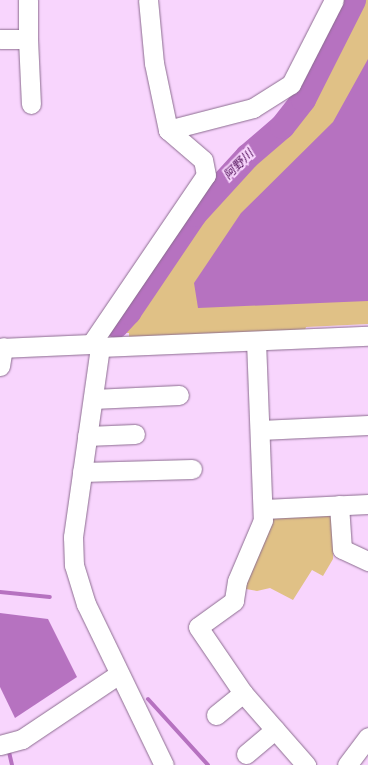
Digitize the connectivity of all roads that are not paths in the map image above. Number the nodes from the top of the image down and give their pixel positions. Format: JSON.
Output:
{"nodes":[{"id":1,"x":28,"y":0,"type":"edge"},
{"id":2,"x":148,"y":0,"type":"edge"},
{"id":3,"x":334,"y":0,"type":"edge"},
{"id":4,"x":0,"y":39,"type":"edge"},
{"id":5,"x":28,"y":39,"type":"junction"},
{"id":6,"x":32,"y":104,"type":"dead end"},
{"id":7,"x":168,"y":130,"type":"junction"},
{"id":8,"x":368,"y":336,"type":"edge"},
{"id":9,"x":256,"y":340,"type":"junction"},
{"id":10,"x":96,"y":345,"type":"junction"},
{"id":11,"x":1,"y":347,"type":"edge"},
{"id":12,"x":0,"y":366,"type":"edge"},
{"id":13,"x":179,"y":395,"type":"dead end"},
{"id":14,"x":93,"y":399,"type":"junction"},
{"id":15,"x":368,"y":425,"type":"edge"},
{"id":16,"x":260,"y":430,"type":"junction"},
{"id":17,"x":135,"y":434,"type":"dead end"},
{"id":18,"x":87,"y":436,"type":"junction"},
{"id":19,"x":192,"y":469,"type":"dead end"},
{"id":20,"x":82,"y":472,"type":"junction"},
{"id":21,"x":368,"y":504,"type":"edge"},
{"id":22,"x":339,"y":505,"type":"junction"},
{"id":23,"x":264,"y":509,"type":"junction"},
{"id":24,"x":368,"y":560,"type":"edge"},
{"id":25,"x":119,"y":674,"type":"junction"},
{"id":26,"x":243,"y":692,"type":"junction"},
{"id":27,"x":216,"y":715,"type":"dead end"},
{"id":28,"x":275,"y":730,"type":"junction"},
{"id":29,"x":368,"y":737,"type":"edge"},
{"id":30,"x":0,"y":745,"type":"edge"},
{"id":31,"x":246,"y":754,"type":"dead end"},
{"id":32,"x":164,"y":765,"type":"edge"},
{"id":33,"x":306,"y":765,"type":"edge"},
{"id":34,"x":347,"y":765,"type":"edge"}],
"edges":[{"from":1,"to":5,"type":"street"},
{"from":2,"to":7,"type":"street"},
{"from":3,"to":7,"type":"street"},
{"from":4,"to":5,"type":"street"},
{"from":5,"to":6,"type":"street"},
{"from":7,"to":10,"type":"street"},
{"from":8,"to":9,"type":"street"},
{"from":9,"to":10,"type":"street"},
{"from":9,"to":16,"type":"street"},
{"from":10,"to":11,"type":"street"},
{"from":10,"to":14,"type":"street"},
{"from":11,"to":12,"type":"street"},
{"from":13,"to":14,"type":"street"},
{"from":14,"to":18,"type":"street"},
{"from":15,"to":16,"type":"street"},
{"from":16,"to":23,"type":"street"},
{"from":17,"to":18,"type":"street"},
{"from":18,"to":20,"type":"street"},
{"from":19,"to":20,"type":"street"},
{"from":20,"to":25,"type":"street"},
{"from":21,"to":22,"type":"street"},
{"from":22,"to":23,"type":"street"},
{"from":22,"to":24,"type":"street"},
{"from":23,"to":26,"type":"street"},
{"from":25,"to":30,"type":"street"},
{"from":25,"to":32,"type":"street"},
{"from":26,"to":27,"type":"street"},
{"from":26,"to":28,"type":"street"},
{"from":28,"to":31,"type":"street"},
{"from":28,"to":33,"type":"street"},
{"from":29,"to":34,"type":"street"}]}
